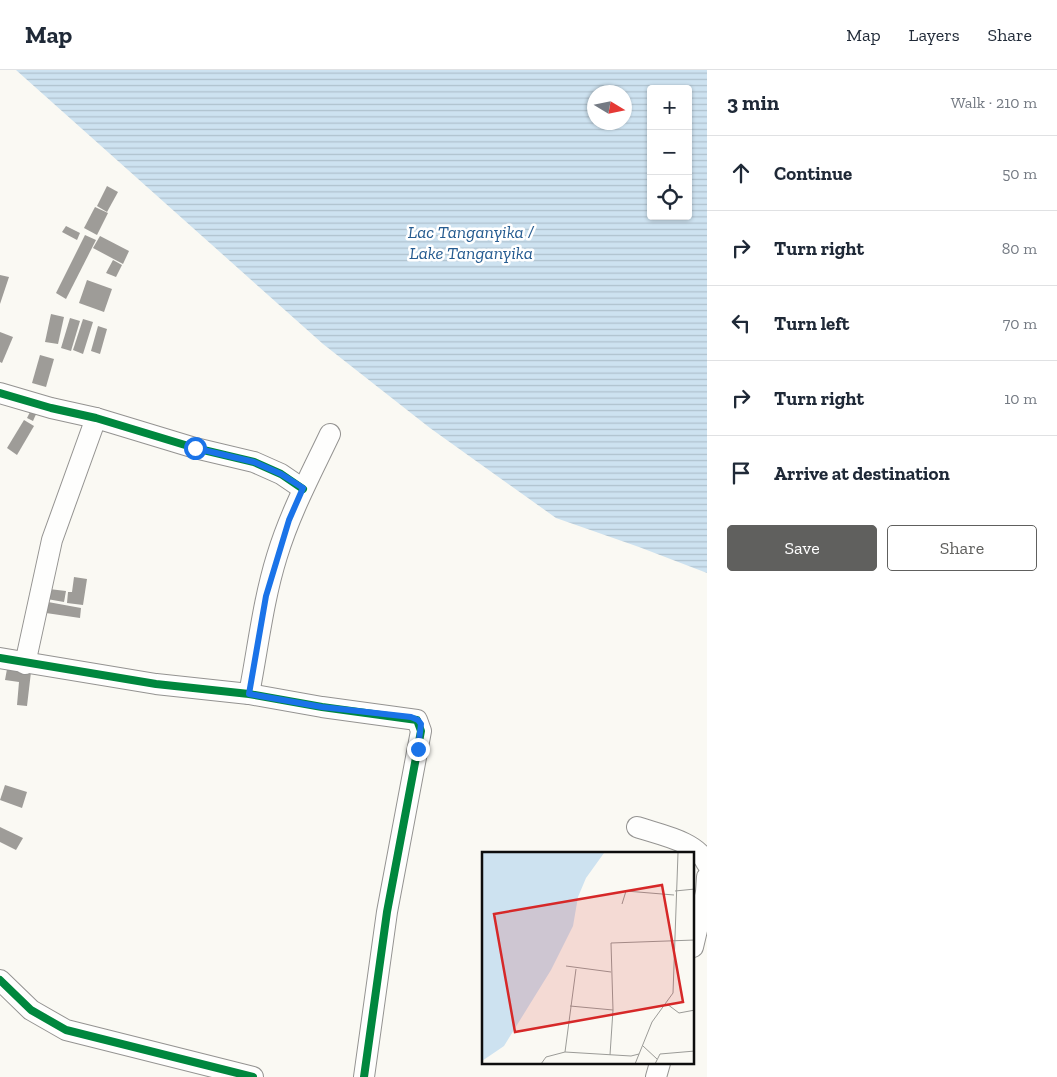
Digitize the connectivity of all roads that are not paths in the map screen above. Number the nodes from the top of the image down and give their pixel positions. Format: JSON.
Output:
{"nodes":[{"id":1,"x":0,"y":393,"type":"edge"},
{"id":2,"x":96,"y":418,"type":"junction"},
{"id":3,"x":330,"y":434,"type":"dead end"},
{"id":4,"x":303,"y":488,"type":"junction"},
{"id":5,"x":0,"y":658,"type":"edge"},
{"id":6,"x":25,"y":664,"type":"junction"},
{"id":7,"x":249,"y":694,"type":"junction"},
{"id":8,"x":637,"y":827,"type":"dead end"},
{"id":9,"x":707,"y":864,"type":"edge"},
{"id":10,"x":707,"y":877,"type":"edge"},
{"id":11,"x":694,"y":943,"type":"edge"},
{"id":12,"x":1,"y":985,"type":"edge"},
{"id":13,"x":660,"y":1064,"type":"edge"},
{"id":14,"x":253,"y":1077,"type":"edge"},
{"id":15,"x":364,"y":1077,"type":"edge"},
{"id":16,"x":656,"y":1077,"type":"edge"}],
"edges":[{"from":1,"to":2,"type":"street"},
{"from":2,"to":4,"type":"street"},
{"from":2,"to":6,"type":"street"},
{"from":3,"to":4,"type":"street"},
{"from":4,"to":7,"type":"street"},
{"from":5,"to":6,"type":"street"},
{"from":6,"to":7,"type":"street"},
{"from":7,"to":15,"type":"street"},
{"from":8,"to":9,"type":"street"},
{"from":10,"to":11,"type":"street"},
{"from":12,"to":14,"type":"street"},
{"from":13,"to":16,"type":"street"}]}
